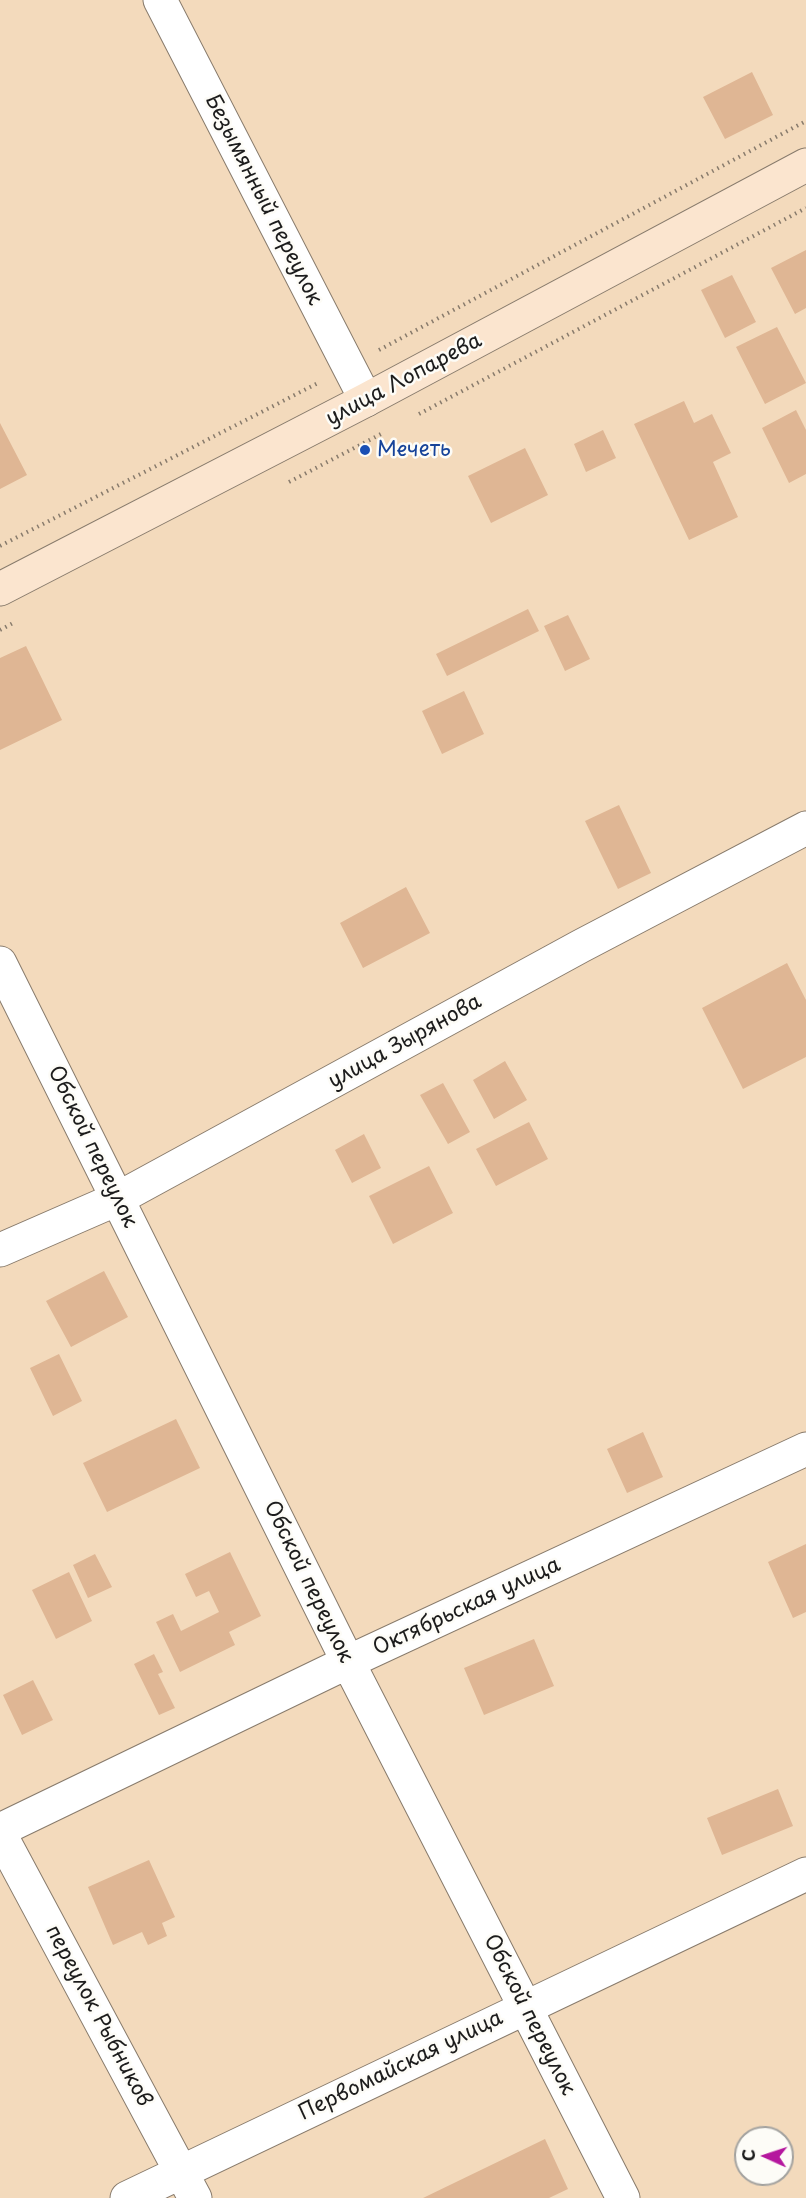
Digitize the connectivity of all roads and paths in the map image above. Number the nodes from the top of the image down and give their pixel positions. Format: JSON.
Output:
{"nodes":[{"id":1,"x":160,"y":0,"type":"edge"},
{"id":2,"x":806,"y":121,"type":"edge"},
{"id":3,"x":806,"y":165,"type":"edge"},
{"id":4,"x":349,"y":367,"type":"junction"},
{"id":5,"x":366,"y":400,"type":"junction"},
{"id":6,"x":0,"y":546,"type":"edge"},
{"id":7,"x":0,"y":589,"type":"edge"},
{"id":8,"x":806,"y":828,"type":"edge"},
{"id":9,"x":0,"y":963,"type":"edge"},
{"id":10,"x":117,"y":1198,"type":"junction"},
{"id":11,"x":0,"y":1250,"type":"edge"},
{"id":12,"x":806,"y":1449,"type":"edge"},
{"id":13,"x":348,"y":1662,"type":"junction"},
{"id":14,"x":0,"y":1830,"type":"edge"},
{"id":15,"x":0,"y":1834,"type":"edge"},
{"id":16,"x":806,"y":1874,"type":"edge"},
{"id":17,"x":526,"y":2006,"type":"junction"},
{"id":18,"x":188,"y":2185,"type":"edge"},
{"id":19,"x":127,"y":2198,"type":"edge"},
{"id":20,"x":622,"y":2198,"type":"edge"}],
"edges":[{"from":1,"to":4,"type":"street","name":"Безымянный переулок"},
{"from":2,"to":4,"type":"path"},
{"from":3,"to":5,"type":"main road","name":"улица Лопарева"},
{"from":4,"to":5,"type":"street","name":"Безымянный переулок"},
{"from":4,"to":6,"type":"path"},
{"from":5,"to":7,"type":"main road","name":"улица Лопарева"},
{"from":8,"to":10,"type":"street","name":"улица Зырянова"},
{"from":9,"to":10,"type":"street","name":"Обской переулок"},
{"from":10,"to":11,"type":"street","name":"улица Зырянова"},
{"from":10,"to":13,"type":"street","name":"Обской переулок"},
{"from":12,"to":13,"type":"street","name":"Октябрьская улица"},
{"from":13,"to":14,"type":"street","name":"Октябрьская улица"},
{"from":13,"to":17,"type":"street","name":"Обской переулок"},
{"from":15,"to":18,"type":"street","name":"переулок Рыбников"},
{"from":16,"to":17,"type":"street","name":"Первомайская улица"},
{"from":17,"to":18,"type":"street","name":"Первомайская улица"},
{"from":17,"to":20,"type":"street","name":"Обской переулок"},
{"from":18,"to":19,"type":"street","name":"Первомайская улица"}]}
